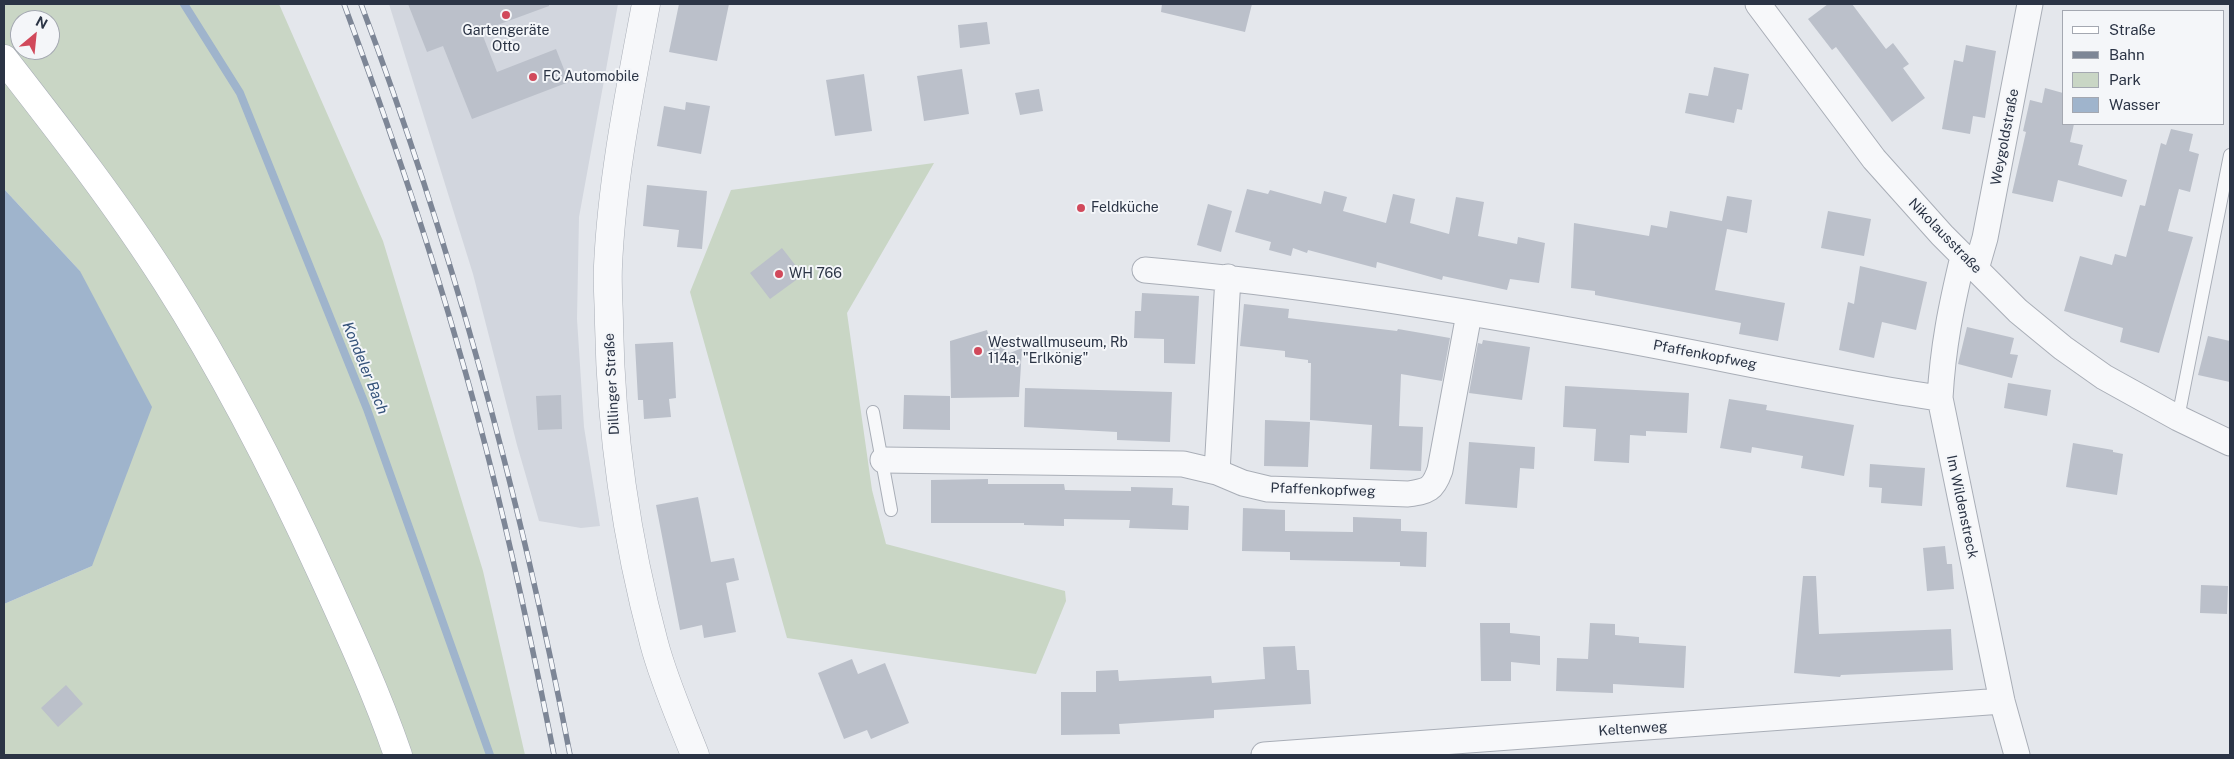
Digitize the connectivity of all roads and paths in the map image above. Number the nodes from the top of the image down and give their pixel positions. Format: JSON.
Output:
{"nodes":[{"id":1,"x":646,"y":4,"type":"edge"},
{"id":2,"x":1758,"y":4,"type":"edge"},
{"id":3,"x":2030,"y":4,"type":"edge"},
{"id":4,"x":4,"y":59,"type":"edge"},
{"id":5,"x":2230,"y":155,"type":"edge"},
{"id":6,"x":1970,"y":263,"type":"junction"},
{"id":7,"x":1146,"y":270,"type":"dead end"},
{"id":8,"x":1228,"y":277,"type":"junction"},
{"id":9,"x":1469,"y":314,"type":"junction"},
{"id":10,"x":1940,"y":398,"type":"junction"},
{"id":11,"x":873,"y":412,"type":"dead end"},
{"id":12,"x":2178,"y":418,"type":"junction"},
{"id":13,"x":2230,"y":443,"type":"edge"},
{"id":14,"x":883,"y":460,"type":"junction"},
{"id":15,"x":1217,"y":472,"type":"junction"},
{"id":16,"x":892,"y":510,"type":"dead end"},
{"id":17,"x":2002,"y":701,"type":"junction"},
{"id":18,"x":398,"y":755,"type":"edge"},
{"id":19,"x":695,"y":755,"type":"edge"},
{"id":20,"x":1264,"y":755,"type":"edge"},
{"id":21,"x":2017,"y":755,"type":"edge"}],
"edges":[{"from":1,"to":19,"type":"street","name":"Dillinger Straße"},
{"from":2,"to":6,"type":"street","name":"Nikolausstraße"},
{"from":3,"to":6,"type":"street","name":"Weygoldstraße"},
{"from":4,"to":18,"type":"main road"},
{"from":5,"to":12,"type":"lane"},
{"from":6,"to":10,"type":"street","name":"Im Wildenstreck"},
{"from":6,"to":12,"type":"street","name":"Nikolausstraße"},
{"from":7,"to":8,"type":"street","name":"Pfaffenkopfweg"},
{"from":8,"to":9,"type":"street","name":"Pfaffenkopfweg"},
{"from":8,"to":15,"type":"street"},
{"from":9,"to":10,"type":"street","name":"Pfaffenkopfweg"},
{"from":9,"to":15,"type":"street","name":"Pfaffenkopfweg"},
{"from":10,"to":17,"type":"street","name":"Im Wildenstreck"},
{"from":11,"to":14,"type":"lane"},
{"from":12,"to":13,"type":"street","name":"Nikolausstraße"},
{"from":14,"to":15,"type":"street","name":"Pfaffenkopfweg"},
{"from":14,"to":16,"type":"lane"},
{"from":17,"to":20,"type":"street","name":"Keltenweg"},
{"from":17,"to":21,"type":"street","name":"Im Wildenstreck"}]}
